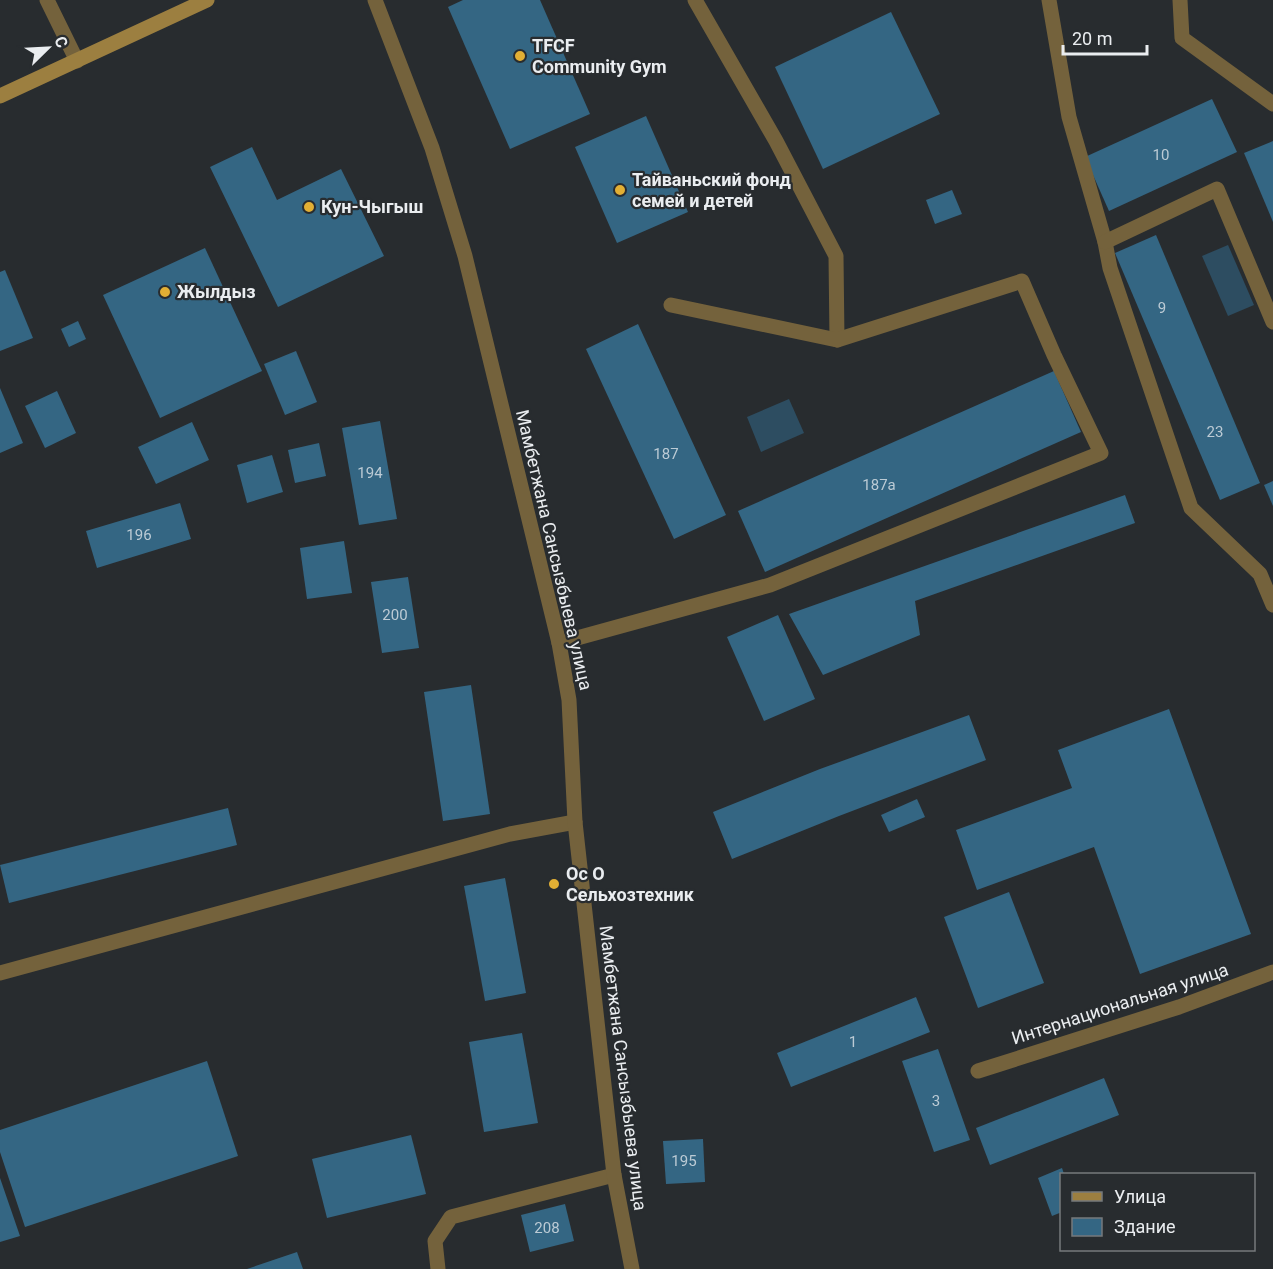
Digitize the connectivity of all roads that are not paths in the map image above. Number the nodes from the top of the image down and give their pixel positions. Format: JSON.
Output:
{"nodes":[{"id":1,"x":47,"y":0,"type":"edge"},
{"id":2,"x":207,"y":0,"type":"edge"},
{"id":3,"x":375,"y":0,"type":"edge"},
{"id":4,"x":695,"y":0,"type":"edge"},
{"id":5,"x":1048,"y":0,"type":"edge"},
{"id":6,"x":1180,"y":0,"type":"edge"},
{"id":7,"x":77,"y":61,"type":"junction"},
{"id":8,"x":0,"y":96,"type":"edge"},
{"id":9,"x":1273,"y":104,"type":"edge"},
{"id":10,"x":1105,"y":242,"type":"junction"},
{"id":11,"x":671,"y":305,"type":"dead end"},
{"id":12,"x":1273,"y":322,"type":"edge"},
{"id":13,"x":837,"y":340,"type":"junction"},
{"id":14,"x":1273,"y":605,"type":"edge"},
{"id":15,"x":559,"y":643,"type":"junction"},
{"id":16,"x":575,"y":822,"type":"junction"},
{"id":17,"x":1273,"y":972,"type":"edge"},
{"id":18,"x":0,"y":973,"type":"edge"},
{"id":19,"x":978,"y":1071,"type":"dead end"},
{"id":20,"x":614,"y":1175,"type":"junction"},
{"id":21,"x":438,"y":1269,"type":"edge"},
{"id":22,"x":632,"y":1269,"type":"edge"}],
"edges":[{"from":1,"to":7,"type":"street"},
{"from":2,"to":7,"type":"street"},
{"from":3,"to":15,"type":"street","name":"Мамбетжана Сансызбыева улица"},
{"from":4,"to":13,"type":"street"},
{"from":5,"to":10,"type":"street"},
{"from":6,"to":9,"type":"street"},
{"from":7,"to":8,"type":"street"},
{"from":10,"to":12,"type":"street"},
{"from":10,"to":14,"type":"street"},
{"from":11,"to":13,"type":"street"},
{"from":13,"to":15,"type":"street"},
{"from":15,"to":16,"type":"street","name":"Мамбетжана Сансызбыева улица"},
{"from":16,"to":18,"type":"street"},
{"from":16,"to":20,"type":"street","name":"Мамбетжана Сансызбыева улица"},
{"from":17,"to":19,"type":"street","name":"Интернациональная улица"},
{"from":20,"to":21,"type":"street"},
{"from":20,"to":22,"type":"street","name":"Мамбетжана Сансызбыева улица"}]}
